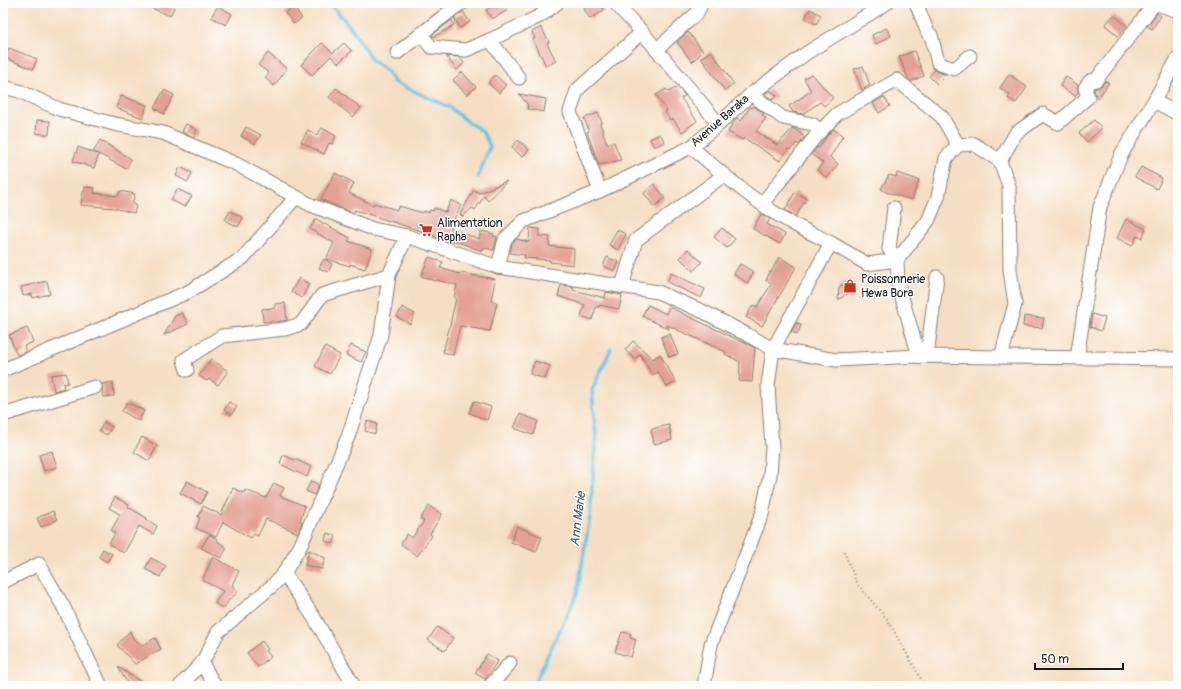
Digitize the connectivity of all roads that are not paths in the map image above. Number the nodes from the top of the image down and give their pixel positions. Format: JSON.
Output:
{"nodes":[{"id":1,"x":463,"y":3,"type":"edge"},
{"id":2,"x":557,"y":3,"type":"edge"},
{"id":3,"x":615,"y":3,"type":"edge"},
{"id":4,"x":702,"y":3,"type":"edge"},
{"id":5,"x":887,"y":3,"type":"edge"},
{"id":6,"x":916,"y":3,"type":"edge"},
{"id":7,"x":1155,"y":3,"type":"edge"},
{"id":8,"x":1178,"y":12,"type":"edge"},
{"id":9,"x":642,"y":32,"type":"junction"},
{"id":10,"x":421,"y":34,"type":"junction"},
{"id":11,"x":490,"y":40,"type":"junction"},
{"id":12,"x":656,"y":50,"type":"junction"},
{"id":13,"x":397,"y":53,"type":"dead end"},
{"id":14,"x":970,"y":56,"type":"dead end"},
{"id":15,"x":1178,"y":58,"type":"edge"},
{"id":16,"x":520,"y":78,"type":"dead end"},
{"id":17,"x":3,"y":87,"type":"edge"},
{"id":18,"x":751,"y":94,"type":"junction"},
{"id":19,"x":1154,"y":101,"type":"junction"},
{"id":20,"x":1178,"y":114,"type":"edge"},
{"id":21,"x":719,"y":124,"type":"junction"},
{"id":22,"x":820,"y":131,"type":"junction"},
{"id":23,"x":958,"y":145,"type":"junction"},
{"id":24,"x":691,"y":147,"type":"junction"},
{"id":25,"x":1000,"y":162,"type":"junction"},
{"id":26,"x":724,"y":175,"type":"junction"},
{"id":27,"x":600,"y":191,"type":"junction"},
{"id":28,"x":296,"y":197,"type":"junction"},
{"id":29,"x":762,"y":204,"type":"junction"},
{"id":30,"x":894,"y":208,"type":"dead end"},
{"id":31,"x":407,"y":236,"type":"junction"},
{"id":32,"x":831,"y":243,"type":"junction"},
{"id":33,"x":897,"y":260,"type":"junction"},
{"id":34,"x":498,"y":267,"type":"junction"},
{"id":35,"x":389,"y":275,"type":"junction"},
{"id":36,"x":937,"y":277,"type":"dead end"},
{"id":37,"x":622,"y":286,"type":"junction"},
{"id":38,"x":773,"y":349,"type":"junction"},
{"id":39,"x":923,"y":356,"type":"junction"},
{"id":40,"x":1001,"y":357,"type":"junction"},
{"id":41,"x":1077,"y":358,"type":"junction"},
{"id":42,"x":1178,"y":359,"type":"edge"},
{"id":43,"x":3,"y":370,"type":"edge"},
{"id":44,"x":187,"y":370,"type":"dead end"},
{"id":45,"x":95,"y":387,"type":"dead end"},
{"id":46,"x":3,"y":415,"type":"edge"},
{"id":47,"x":284,"y":573,"type":"junction"},
{"id":48,"x":3,"y":582,"type":"edge"},
{"id":49,"x":202,"y":663,"type":"junction"},
{"id":50,"x":510,"y":663,"type":"dead end"},
{"id":51,"x":102,"y":686,"type":"edge"},
{"id":52,"x":180,"y":686,"type":"edge"},
{"id":53,"x":215,"y":686,"type":"edge"},
{"id":54,"x":354,"y":686,"type":"edge"},
{"id":55,"x":490,"y":686,"type":"edge"},
{"id":56,"x":704,"y":686,"type":"edge"}],
"edges":[{"from":1,"to":10,"type":"street"},
{"from":2,"to":11,"type":"street"},
{"from":3,"to":9,"type":"street"},
{"from":4,"to":12,"type":"street"},
{"from":5,"to":18,"type":"street","name":"Avenue Baraka"},
{"from":6,"to":14,"type":"street"},
{"from":7,"to":8,"type":"street"},
{"from":7,"to":25,"type":"street"},
{"from":9,"to":12,"type":"street"},
{"from":9,"to":27,"type":"street"},
{"from":10,"to":11,"type":"street"},
{"from":10,"to":13,"type":"street"},
{"from":11,"to":16,"type":"street"},
{"from":12,"to":21,"type":"street"},
{"from":15,"to":19,"type":"street"},
{"from":17,"to":28,"type":"street"},
{"from":18,"to":21,"type":"street","name":"Avenue Baraka"},
{"from":18,"to":22,"type":"street"},
{"from":19,"to":20,"type":"street"},
{"from":19,"to":41,"type":"street"},
{"from":21,"to":24,"type":"street","name":"Avenue Baraka"},
{"from":22,"to":23,"type":"street"},
{"from":22,"to":29,"type":"street"},
{"from":23,"to":25,"type":"street"},
{"from":23,"to":33,"type":"street"},
{"from":24,"to":26,"type":"street"},
{"from":24,"to":27,"type":"street","name":"Avenue Baraka"},
{"from":25,"to":40,"type":"street"},
{"from":26,"to":29,"type":"street"},
{"from":26,"to":37,"type":"street"},
{"from":27,"to":34,"type":"street","name":"Avenue Baraka"},
{"from":28,"to":31,"type":"street"},
{"from":28,"to":43,"type":"street"},
{"from":29,"to":32,"type":"street"},
{"from":30,"to":33,"type":"street"},
{"from":31,"to":34,"type":"street"},
{"from":31,"to":35,"type":"street"},
{"from":32,"to":33,"type":"street"},
{"from":32,"to":38,"type":"street"},
{"from":33,"to":39,"type":"street"},
{"from":34,"to":37,"type":"street"},
{"from":35,"to":44,"type":"street"},
{"from":35,"to":47,"type":"street"},
{"from":36,"to":39,"type":"street"},
{"from":37,"to":38,"type":"street"},
{"from":38,"to":39,"type":"street"},
{"from":38,"to":56,"type":"street"},
{"from":39,"to":40,"type":"street"},
{"from":40,"to":41,"type":"street"},
{"from":41,"to":42,"type":"street"},
{"from":45,"to":46,"type":"street"},
{"from":47,"to":49,"type":"street"},
{"from":47,"to":54,"type":"street"},
{"from":48,"to":51,"type":"street"},
{"from":49,"to":52,"type":"street"},
{"from":49,"to":53,"type":"street"},
{"from":50,"to":55,"type":"street"}]}
